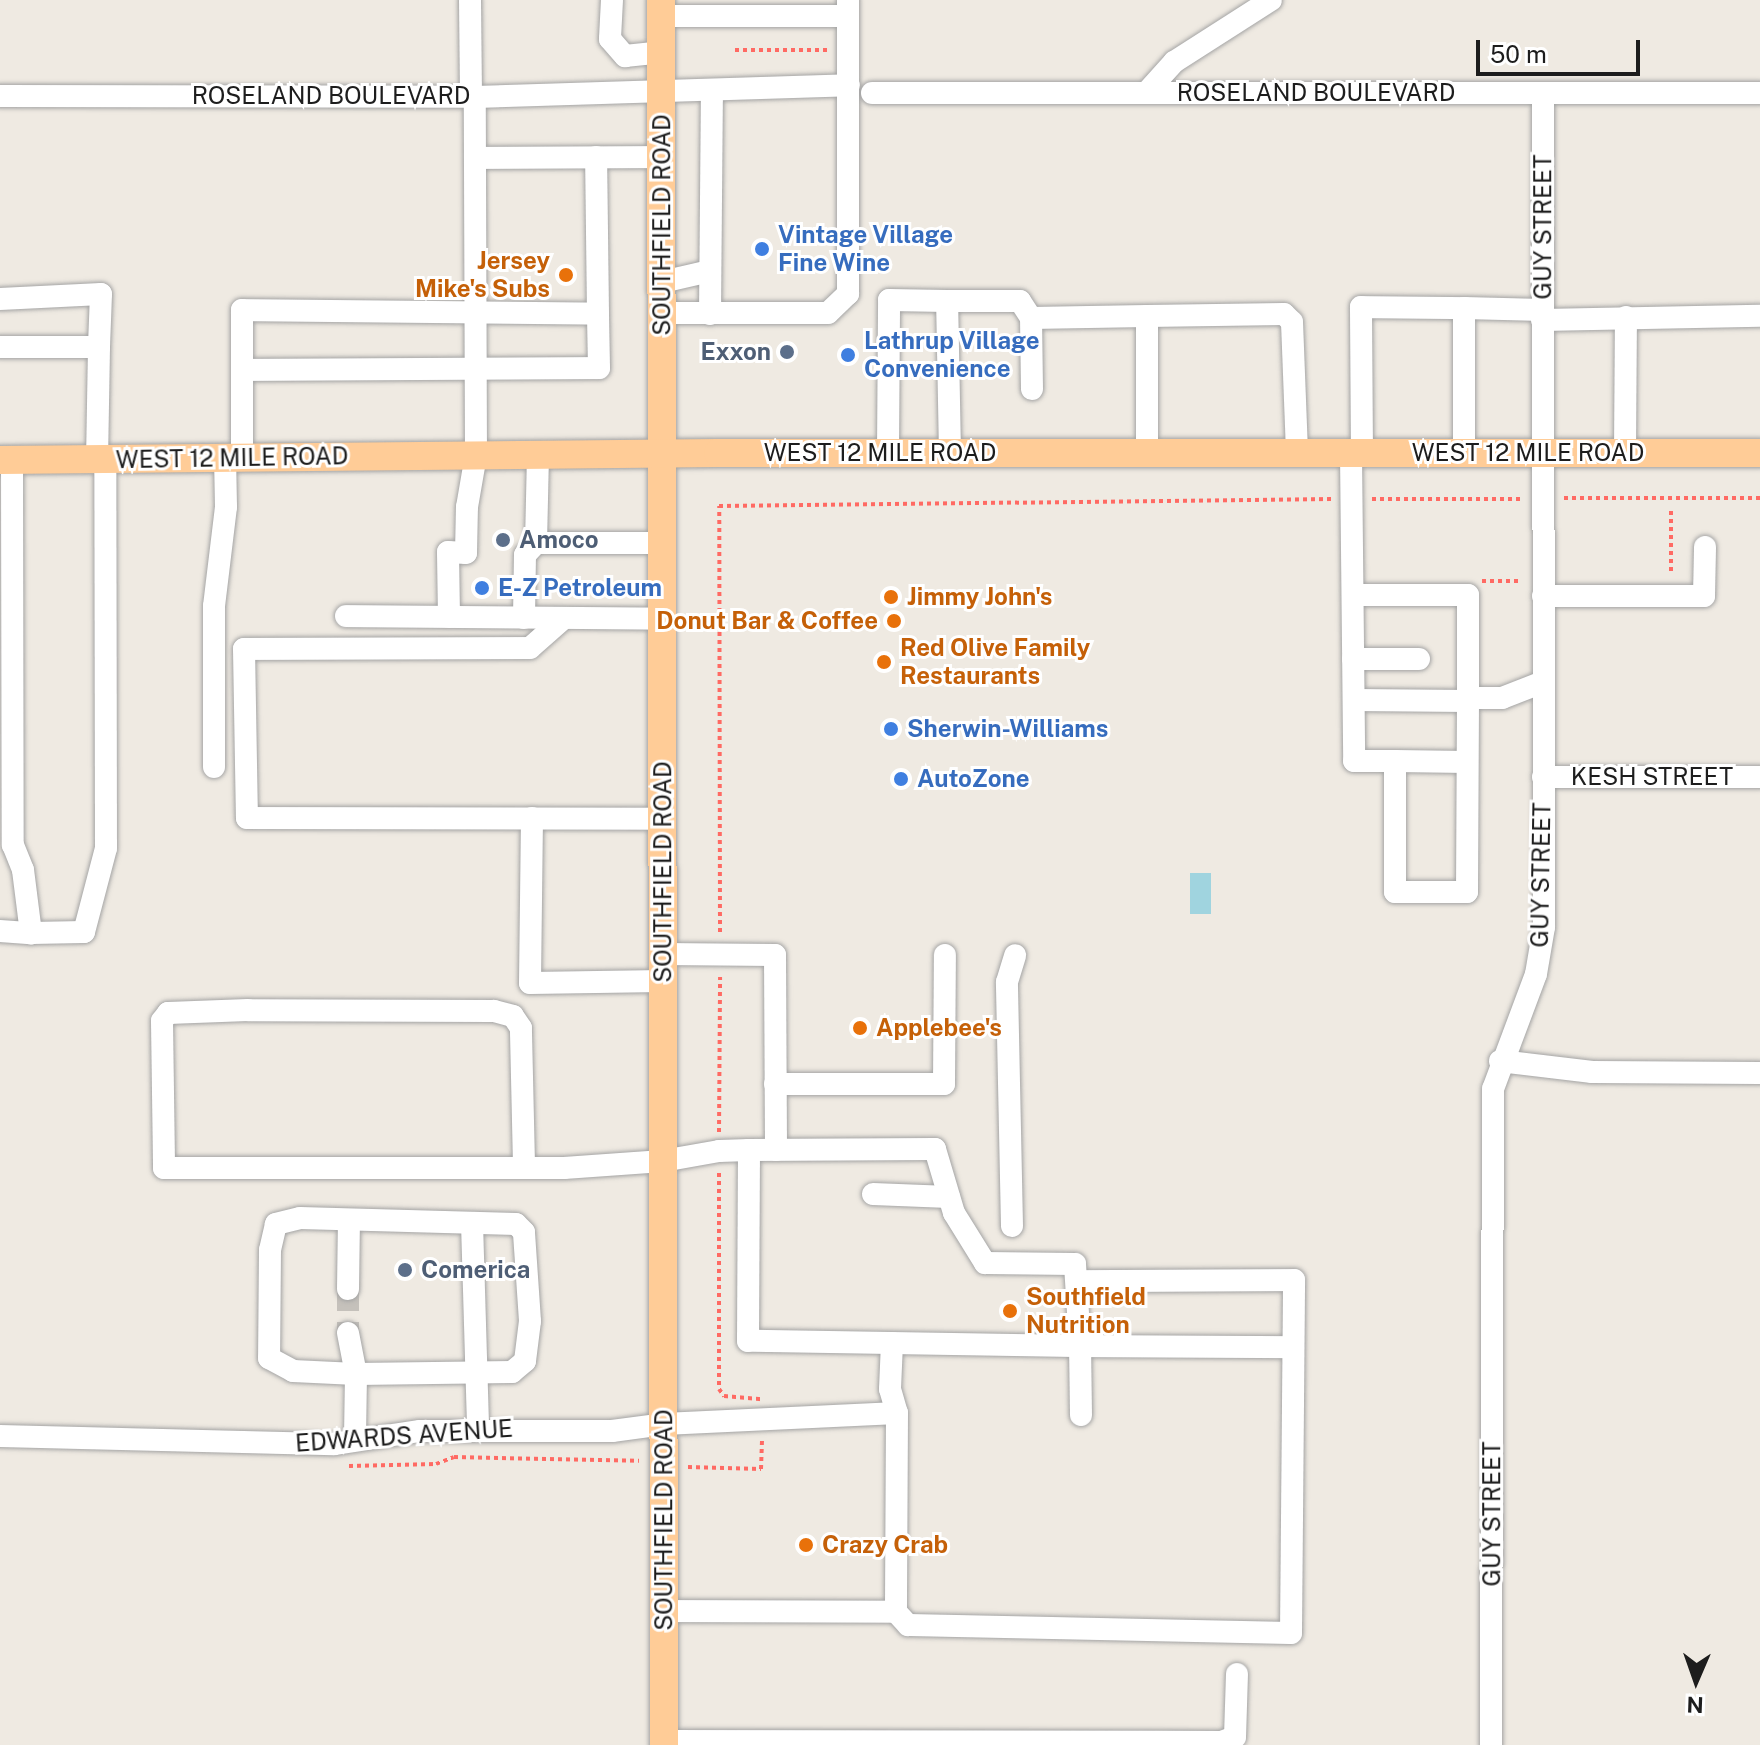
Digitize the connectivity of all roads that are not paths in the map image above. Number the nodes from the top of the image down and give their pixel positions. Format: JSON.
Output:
{"nodes":[{"id":1,"x":470,"y":0,"type":"edge"},
{"id":2,"x":612,"y":0,"type":"edge"},
{"id":3,"x":1271,"y":0,"type":"edge"},
{"id":4,"x":661,"y":8,"type":"edge"},
{"id":5,"x":710,"y":8,"type":"edge"},
{"id":6,"x":848,"y":8,"type":"edge"},
{"id":7,"x":661,"y":52,"type":"junction"},
{"id":8,"x":849,"y":85,"type":"junction"},
{"id":9,"x":661,"y":93,"type":"junction"},
{"id":10,"x":712,"y":93,"type":"junction"},
{"id":11,"x":872,"y":93,"type":"dead end"},
{"id":12,"x":1146,"y":93,"type":"junction"},
{"id":13,"x":1543,"y":93,"type":"junction"},
{"id":14,"x":1760,"y":93,"type":"edge"},
{"id":15,"x":0,"y":96,"type":"edge"},
{"id":16,"x":473,"y":97,"type":"junction"},
{"id":17,"x":596,"y":157,"type":"junction"},
{"id":18,"x":661,"y":157,"type":"junction"},
{"id":19,"x":475,"y":158,"type":"junction"},
{"id":20,"x":710,"y":271,"type":"junction"},
{"id":21,"x":662,"y":282,"type":"junction"},
{"id":22,"x":0,"y":299,"type":"edge"},
{"id":23,"x":947,"y":301,"type":"junction"},
{"id":24,"x":1464,"y":308,"type":"junction"},
{"id":25,"x":662,"y":313,"type":"junction"},
{"id":26,"x":476,"y":314,"type":"junction"},
{"id":27,"x":598,"y":314,"type":"junction"},
{"id":28,"x":710,"y":314,"type":"junction"},
{"id":29,"x":1542,"y":315,"type":"junction"},
{"id":30,"x":1147,"y":316,"type":"junction"},
{"id":31,"x":1760,"y":316,"type":"edge"},
{"id":32,"x":1626,"y":317,"type":"junction"},
{"id":33,"x":1031,"y":318,"type":"junction"},
{"id":34,"x":0,"y":347,"type":"edge"},
{"id":35,"x":99,"y":347,"type":"junction"},
{"id":36,"x":243,"y":370,"type":"junction"},
{"id":37,"x":476,"y":371,"type":"junction"},
{"id":38,"x":1032,"y":389,"type":"dead end"},
{"id":39,"x":888,"y":453,"type":"junction"},
{"id":40,"x":950,"y":453,"type":"junction"},
{"id":41,"x":1464,"y":453,"type":"junction"},
{"id":42,"x":1542,"y":453,"type":"junction"},
{"id":43,"x":1625,"y":453,"type":"junction"},
{"id":44,"x":1760,"y":453,"type":"edge"},
{"id":45,"x":662,"y":454,"type":"junction"},
{"id":46,"x":1147,"y":454,"type":"junction"},
{"id":47,"x":1297,"y":454,"type":"junction"},
{"id":48,"x":1356,"y":454,"type":"junction"},
{"id":49,"x":476,"y":455,"type":"junction"},
{"id":50,"x":538,"y":455,"type":"junction"},
{"id":51,"x":233,"y":457,"type":"junction"},
{"id":52,"x":6,"y":460,"type":"edge"},
{"id":53,"x":101,"y":460,"type":"junction"},
{"id":54,"x":536,"y":543,"type":"junction"},
{"id":55,"x":662,"y":543,"type":"junction"},
{"id":56,"x":1705,"y":547,"type":"dead end"},
{"id":57,"x":1353,"y":595,"type":"junction"},
{"id":58,"x":1543,"y":596,"type":"junction"},
{"id":59,"x":346,"y":616,"type":"dead end"},
{"id":60,"x":449,"y":617,"type":"junction"},
{"id":61,"x":524,"y":618,"type":"junction"},
{"id":62,"x":564,"y":618,"type":"junction"},
{"id":63,"x":661,"y":619,"type":"junction"},
{"id":64,"x":1353,"y":659,"type":"junction"},
{"id":65,"x":1419,"y":659,"type":"dead end"},
{"id":66,"x":1543,"y":682,"type":"junction"},
{"id":67,"x":1468,"y":699,"type":"junction"},
{"id":68,"x":1354,"y":700,"type":"junction"},
{"id":69,"x":1395,"y":761,"type":"junction"},
{"id":70,"x":1467,"y":762,"type":"junction"},
{"id":71,"x":214,"y":767,"type":"dead end"},
{"id":72,"x":1543,"y":777,"type":"junction"},
{"id":73,"x":1760,"y":777,"type":"edge"},
{"id":74,"x":532,"y":818,"type":"junction"},
{"id":75,"x":663,"y":819,"type":"junction"},
{"id":76,"x":0,"y":931,"type":"edge"},
{"id":77,"x":31,"y":933,"type":"junction"},
{"id":78,"x":945,"y":955,"type":"dead end"},
{"id":79,"x":1015,"y":955,"type":"dead end"},
{"id":80,"x":662,"y":968,"type":"junction"},
{"id":81,"x":1500,"y":1061,"type":"junction"},
{"id":82,"x":1760,"y":1073,"type":"edge"},
{"id":83,"x":775,"y":1084,"type":"junction"},
{"id":84,"x":749,"y":1150,"type":"junction"},
{"id":85,"x":776,"y":1150,"type":"junction"},
{"id":86,"x":663,"y":1161,"type":"junction"},
{"id":87,"x":524,"y":1165,"type":"junction"},
{"id":88,"x":873,"y":1194,"type":"dead end"},
{"id":89,"x":949,"y":1197,"type":"junction"},
{"id":90,"x":349,"y":1221,"type":"junction"},
{"id":91,"x":472,"y":1223,"type":"junction"},
{"id":92,"x":1012,"y":1226,"type":"dead end"},
{"id":93,"x":1079,"y":1281,"type":"junction"},
{"id":94,"x":348,"y":1289,"type":"tunnel mouth"},
{"id":95,"x":348,"y":1333,"type":"tunnel mouth"},
{"id":96,"x":892,"y":1343,"type":"junction"},
{"id":97,"x":1080,"y":1346,"type":"junction"},
{"id":98,"x":1293,"y":1347,"type":"junction"},
{"id":99,"x":356,"y":1374,"type":"junction"},
{"id":100,"x":475,"y":1375,"type":"junction"},
{"id":101,"x":897,"y":1413,"type":"junction"},
{"id":102,"x":1081,"y":1415,"type":"dead end"},
{"id":103,"x":664,"y":1424,"type":"junction"},
{"id":104,"x":478,"y":1428,"type":"junction"},
{"id":105,"x":0,"y":1436,"type":"edge"},
{"id":106,"x":355,"y":1440,"type":"junction"},
{"id":107,"x":664,"y":1611,"type":"junction"},
{"id":108,"x":896,"y":1612,"type":"junction"},
{"id":109,"x":1237,"y":1674,"type":"dead end"},
{"id":110,"x":664,"y":1743,"type":"edge"},
{"id":111,"x":1491,"y":1745,"type":"edge"}],
"edges":[{"from":1,"to":16,"type":"street"},
{"from":2,"to":7,"type":"street"},
{"from":3,"to":12,"type":"street"},
{"from":4,"to":5,"type":"street"},
{"from":4,"to":7,"type":"main road","name":"SOUTHFIELD ROAD"},
{"from":5,"to":6,"type":"street"},
{"from":6,"to":8,"type":"street"},
{"from":7,"to":9,"type":"main road","name":"SOUTHFIELD ROAD"},
{"from":8,"to":10,"type":"street","name":"ROSELAND BOULEVARD"},
{"from":8,"to":28,"type":"street"},
{"from":9,"to":10,"type":"street","name":"ROSELAND BOULEVARD"},
{"from":9,"to":16,"type":"street","name":"ROSELAND BOULEVARD"},
{"from":9,"to":18,"type":"main road","name":"SOUTHFIELD ROAD"},
{"from":10,"to":20,"type":"street"},
{"from":11,"to":12,"type":"street","name":"ROSELAND BOULEVARD"},
{"from":12,"to":13,"type":"street","name":"ROSELAND BOULEVARD"},
{"from":13,"to":14,"type":"street","name":"ROSELAND BOULEVARD"},
{"from":13,"to":29,"type":"street","name":"GUY STREET"},
{"from":15,"to":16,"type":"street","name":"ROSELAND BOULEVARD"},
{"from":16,"to":19,"type":"street"},
{"from":17,"to":18,"type":"street"},
{"from":17,"to":19,"type":"street"},
{"from":17,"to":27,"type":"street"},
{"from":18,"to":21,"type":"main road","name":"SOUTHFIELD ROAD"},
{"from":19,"to":26,"type":"street"},
{"from":20,"to":21,"type":"street"},
{"from":20,"to":28,"type":"street"},
{"from":21,"to":25,"type":"main road","name":"SOUTHFIELD ROAD"},
{"from":22,"to":35,"type":"street"},
{"from":23,"to":33,"type":"street"},
{"from":23,"to":39,"type":"street"},
{"from":23,"to":40,"type":"street"},
{"from":24,"to":29,"type":"street"},
{"from":24,"to":41,"type":"street"},
{"from":24,"to":48,"type":"street"},
{"from":25,"to":28,"type":"street"},
{"from":25,"to":45,"type":"main road","name":"SOUTHFIELD ROAD"},
{"from":26,"to":27,"type":"street"},
{"from":26,"to":36,"type":"street"},
{"from":26,"to":37,"type":"street"},
{"from":27,"to":37,"type":"street"},
{"from":29,"to":32,"type":"street"},
{"from":29,"to":42,"type":"street","name":"GUY STREET"},
{"from":30,"to":33,"type":"street"},
{"from":30,"to":46,"type":"street"},
{"from":30,"to":47,"type":"street"},
{"from":31,"to":32,"type":"street"},
{"from":32,"to":43,"type":"street"},
{"from":33,"to":38,"type":"street"},
{"from":34,"to":35,"type":"street"},
{"from":35,"to":53,"type":"street"},
{"from":36,"to":37,"type":"street"},
{"from":36,"to":51,"type":"street"},
{"from":37,"to":49,"type":"street"},
{"from":39,"to":40,"type":"main road","name":"WEST 12 MILE ROAD"},
{"from":39,"to":45,"type":"main road","name":"WEST 12 MILE ROAD"},
{"from":40,"to":46,"type":"main road","name":"WEST 12 MILE ROAD"},
{"from":41,"to":42,"type":"main road","name":"WEST 12 MILE ROAD"},
{"from":41,"to":48,"type":"main road","name":"WEST 12 MILE ROAD"},
{"from":42,"to":43,"type":"main road","name":"WEST 12 MILE ROAD"},
{"from":42,"to":58,"type":"street","name":"GUY STREET"},
{"from":43,"to":44,"type":"main road","name":"WEST 12 MILE ROAD"},
{"from":45,"to":50,"type":"main road","name":"WEST 12 MILE ROAD"},
{"from":45,"to":55,"type":"main road","name":"SOUTHFIELD ROAD"},
{"from":46,"to":47,"type":"main road","name":"WEST 12 MILE ROAD"},
{"from":47,"to":48,"type":"main road","name":"WEST 12 MILE ROAD"},
{"from":48,"to":57,"type":"street"},
{"from":49,"to":50,"type":"main road","name":"WEST 12 MILE ROAD"},
{"from":49,"to":51,"type":"main road","name":"WEST 12 MILE ROAD"},
{"from":49,"to":60,"type":"street"},
{"from":50,"to":54,"type":"street"},
{"from":51,"to":53,"type":"main road","name":"WEST 12 MILE ROAD"},
{"from":51,"to":71,"type":"street"},
{"from":52,"to":53,"type":"main road","name":"WEST 12 MILE ROAD"},
{"from":52,"to":77,"type":"street"},
{"from":53,"to":77,"type":"street"},
{"from":54,"to":55,"type":"street"},
{"from":54,"to":61,"type":"street"},
{"from":55,"to":63,"type":"main road","name":"SOUTHFIELD ROAD"},
{"from":56,"to":58,"type":"street"},
{"from":57,"to":64,"type":"street"},
{"from":57,"to":67,"type":"street"},
{"from":58,"to":66,"type":"street","name":"GUY STREET"},
{"from":59,"to":60,"type":"street"},
{"from":60,"to":61,"type":"street"},
{"from":61,"to":62,"type":"street"},
{"from":62,"to":63,"type":"street"},
{"from":62,"to":74,"type":"street"},
{"from":63,"to":75,"type":"main road","name":"SOUTHFIELD ROAD"},
{"from":64,"to":65,"type":"street"},
{"from":64,"to":68,"type":"street"},
{"from":66,"to":67,"type":"street"},
{"from":66,"to":72,"type":"street","name":"GUY STREET"},
{"from":67,"to":68,"type":"street"},
{"from":67,"to":70,"type":"street"},
{"from":68,"to":69,"type":"street"},
{"from":69,"to":70,"type":"street"},
{"from":69,"to":70,"type":"street"},
{"from":72,"to":73,"type":"street","name":"KESH STREET"},
{"from":72,"to":81,"type":"street","name":"GUY STREET"},
{"from":74,"to":75,"type":"street"},
{"from":74,"to":80,"type":"street"},
{"from":75,"to":80,"type":"main road","name":"SOUTHFIELD ROAD"},
{"from":76,"to":77,"type":"street"},
{"from":78,"to":83,"type":"street"},
{"from":79,"to":92,"type":"street"},
{"from":80,"to":83,"type":"street"},
{"from":80,"to":86,"type":"main road","name":"SOUTHFIELD ROAD"},
{"from":81,"to":82,"type":"street"},
{"from":81,"to":111,"type":"street","name":"GUY STREET"},
{"from":83,"to":85,"type":"street"},
{"from":84,"to":85,"type":"street"},
{"from":84,"to":86,"type":"street"},
{"from":84,"to":96,"type":"street"},
{"from":85,"to":89,"type":"street"},
{"from":86,"to":87,"type":"street"},
{"from":86,"to":103,"type":"main road","name":"SOUTHFIELD ROAD"},
{"from":87,"to":87,"type":"street"},
{"from":88,"to":89,"type":"street"},
{"from":89,"to":93,"type":"street"},
{"from":90,"to":91,"type":"street"},
{"from":90,"to":94,"type":"street"},
{"from":90,"to":99,"type":"street"},
{"from":91,"to":100,"type":"street"},
{"from":91,"to":100,"type":"street"},
{"from":93,"to":97,"type":"street"},
{"from":93,"to":98,"type":"street"},
{"from":95,"to":99,"type":"street"},
{"from":96,"to":97,"type":"street"},
{"from":96,"to":101,"type":"street"},
{"from":97,"to":98,"type":"street"},
{"from":97,"to":102,"type":"street"},
{"from":98,"to":108,"type":"street"},
{"from":99,"to":100,"type":"street"},
{"from":99,"to":106,"type":"street"},
{"from":100,"to":104,"type":"street"},
{"from":101,"to":103,"type":"street","name":"EDWARDS AVENUE"},
{"from":101,"to":108,"type":"street"},
{"from":103,"to":104,"type":"street","name":"EDWARDS AVENUE"},
{"from":103,"to":107,"type":"main road","name":"SOUTHFIELD ROAD"},
{"from":104,"to":106,"type":"street","name":"EDWARDS AVENUE"},
{"from":105,"to":106,"type":"street","name":"EDWARDS AVENUE"},
{"from":107,"to":108,"type":"street"},
{"from":107,"to":110,"type":"main road","name":"SOUTHFIELD ROAD"},
{"from":109,"to":110,"type":"street"}]}
